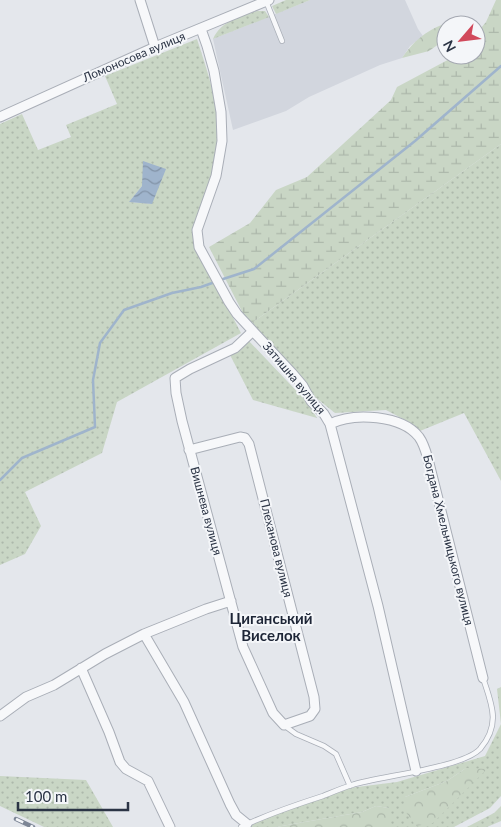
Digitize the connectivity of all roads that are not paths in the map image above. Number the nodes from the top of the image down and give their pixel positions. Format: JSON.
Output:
{"nodes":[{"id":1,"x":140,"y":0,"type":"edge"},
{"id":2,"x":267,"y":0,"type":"edge"},
{"id":3,"x":201,"y":29,"type":"junction"},
{"id":4,"x":282,"y":41,"type":"dead end"},
{"id":5,"x":155,"y":47,"type":"junction"},
{"id":6,"x":0,"y":117,"type":"edge"},
{"id":7,"x":253,"y":331,"type":"junction"},
{"id":8,"x":330,"y":424,"type":"junction"},
{"id":9,"x":189,"y":450,"type":"junction"},
{"id":10,"x":231,"y":601,"type":"junction"},
{"id":11,"x":144,"y":634,"type":"junction"},
{"id":12,"x":81,"y":668,"type":"junction"},
{"id":13,"x":483,"y":678,"type":"joint"},
{"id":14,"x":0,"y":716,"type":"edge"},
{"id":15,"x":284,"y":725,"type":"junction"},
{"id":16,"x":416,"y":771,"type":"junction"},
{"id":17,"x":350,"y":786,"type":"junction"},
{"id":18,"x":244,"y":826,"type":"edge"},
{"id":19,"x":170,"y":827,"type":"edge"}],
"edges":[{"from":1,"to":5,"type":"street"},
{"from":2,"to":3,"type":"street","name":"Ломоносова вулиця"},
{"from":2,"to":4,"type":"lane"},
{"from":3,"to":5,"type":"street","name":"Ломоносова вулиця"},
{"from":3,"to":7,"type":"street","name":"Затишна вулиця"},
{"from":5,"to":6,"type":"street","name":"Ломоносова вулиця"},
{"from":7,"to":8,"type":"street","name":"Затишна вулиця"},
{"from":7,"to":9,"type":"street","name":"Вишнева вулиця"},
{"from":8,"to":13,"type":"street","name":"Богдана Хмельницького вулиця"},
{"from":8,"to":16,"type":"street","name":"Затишна вулиця"},
{"from":9,"to":10,"type":"street","name":"Вишнева вулиця"},
{"from":9,"to":15,"type":"street","name":"Плеханова вулиця"},
{"from":10,"to":11,"type":"street"},
{"from":10,"to":15,"type":"street","name":"Вишнева вулиця"},
{"from":11,"to":12,"type":"street"},
{"from":11,"to":18,"type":"street"},
{"from":12,"to":14,"type":"street"},
{"from":12,"to":19,"type":"street"},
{"from":13,"to":16,"type":"lane"},
{"from":15,"to":17,"type":"lane"},
{"from":16,"to":17,"type":"lane"},
{"from":17,"to":18,"type":"lane"}]}
